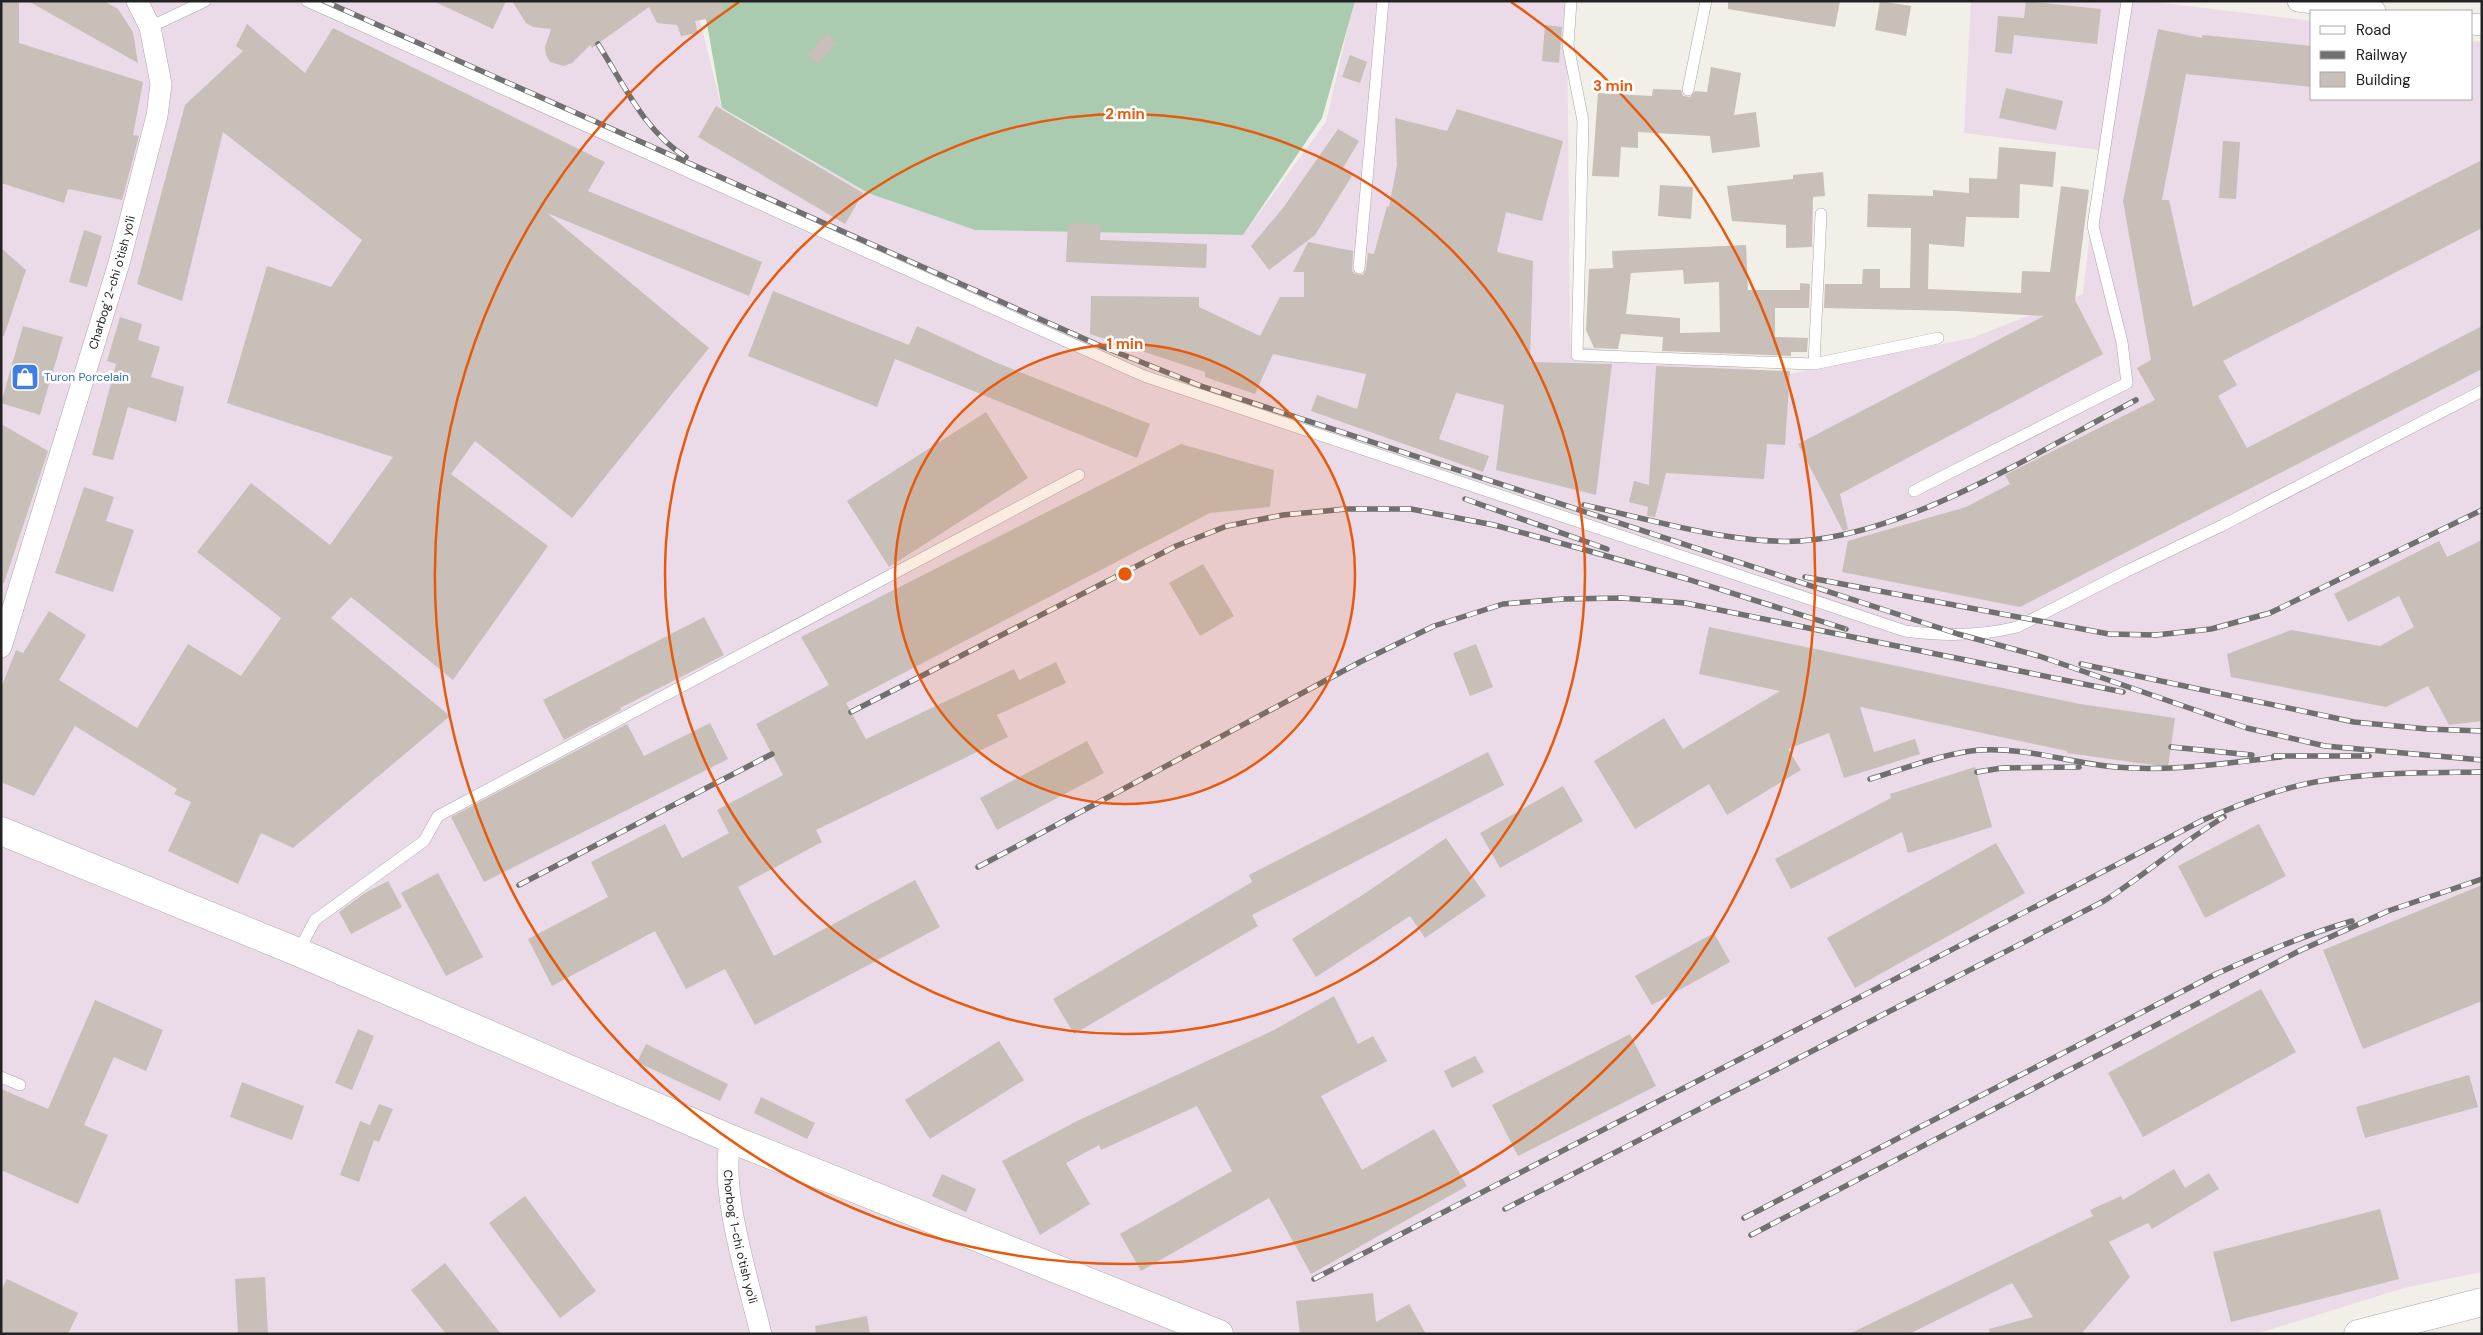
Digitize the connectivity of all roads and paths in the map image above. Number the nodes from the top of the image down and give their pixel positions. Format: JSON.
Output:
{"nodes":[{"id":1,"x":137,"y":1,"type":"edge"},
{"id":2,"x":204,"y":1,"type":"edge"},
{"id":3,"x":307,"y":1,"type":"edge"},
{"id":4,"x":1383,"y":1,"type":"edge"},
{"id":5,"x":1571,"y":1,"type":"edge"},
{"id":6,"x":1706,"y":1,"type":"edge"},
{"id":7,"x":2127,"y":1,"type":"edge"},
{"id":8,"x":2298,"y":1,"type":"edge"},
{"id":9,"x":2367,"y":10,"type":"edge"},
{"id":10,"x":150,"y":27,"type":"junction"},
{"id":11,"x":1688,"y":90,"type":"dead end"},
{"id":12,"x":1821,"y":214,"type":"dead end"},
{"id":13,"x":1360,"y":268,"type":"dead end"},
{"id":14,"x":1938,"y":338,"type":"dead end"},
{"id":15,"x":1814,"y":364,"type":"junction"},
{"id":16,"x":2482,"y":391,"type":"edge"},
{"id":17,"x":1079,"y":476,"type":"dead end"},
{"id":18,"x":1914,"y":491,"type":"dead end"},
{"id":19,"x":1,"y":647,"type":"edge"},
{"id":20,"x":1,"y":831,"type":"edge"},
{"id":21,"x":298,"y":952,"type":"junction"},
{"id":22,"x":1,"y":1077,"type":"edge"},
{"id":23,"x":20,"y":1085,"type":"dead end"},
{"id":24,"x":731,"y":1139,"type":"junction"},
{"id":25,"x":2482,"y":1302,"type":"edge"},
{"id":26,"x":761,"y":1334,"type":"edge"},
{"id":27,"x":1219,"y":1334,"type":"edge"},
{"id":28,"x":2358,"y":1334,"type":"edge"}],
"edges":[{"from":1,"to":10,"type":"street","name":"Charbog' 2-chi o'tish yo'li"},
{"from":2,"to":10,"type":"lane"},
{"from":3,"to":16,"type":"lane"},
{"from":4,"to":13,"type":"lane"},
{"from":5,"to":15,"type":"lane"},
{"from":6,"to":11,"type":"lane"},
{"from":7,"to":18,"type":"lane"},
{"from":8,"to":9,"type":"street"},
{"from":10,"to":19,"type":"street","name":"Charbog' 2-chi o'tish yo'li"},
{"from":12,"to":15,"type":"lane"},
{"from":14,"to":15,"type":"lane"},
{"from":17,"to":21,"type":"lane"},
{"from":20,"to":21,"type":"street"},
{"from":21,"to":24,"type":"street"},
{"from":22,"to":23,"type":"lane"},
{"from":24,"to":26,"type":"street","name":"Chorbog' 1-chi o'tish yo'li"},
{"from":24,"to":27,"type":"street"},
{"from":25,"to":28,"type":"street"}]}
